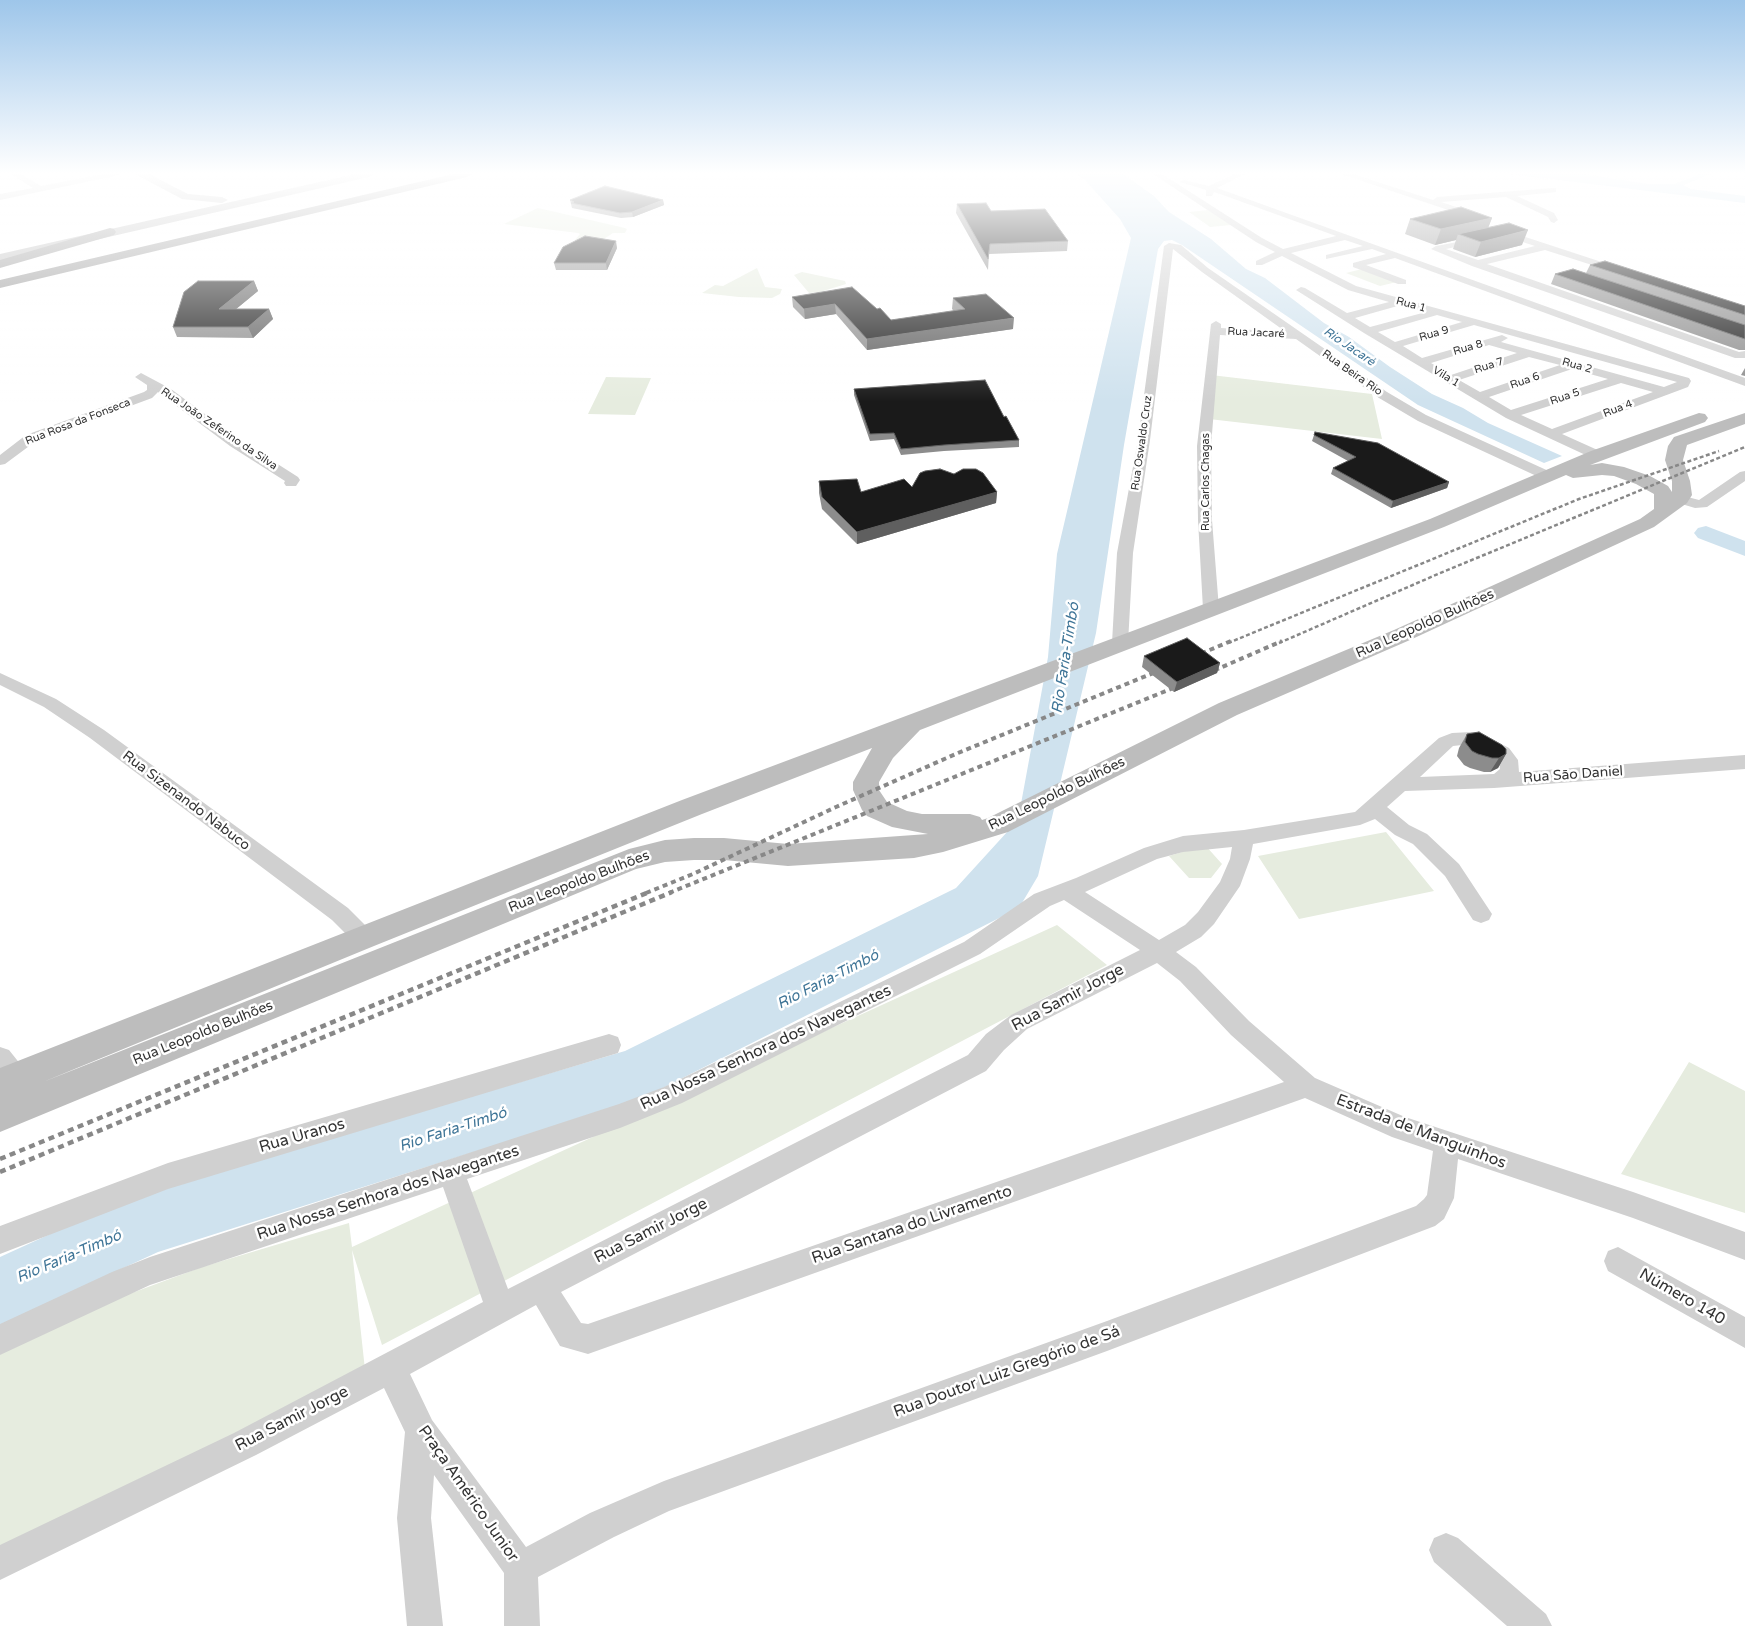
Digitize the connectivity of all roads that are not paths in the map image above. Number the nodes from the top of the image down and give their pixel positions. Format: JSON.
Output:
{"nodes":[{"id":1,"x":34,"y":250,"type":"edge"},
{"id":2,"x":49,"y":250,"type":"edge"},
{"id":3,"x":61,"y":250,"type":"edge"},
{"id":4,"x":79,"y":250,"type":"edge"},
{"id":5,"x":129,"y":250,"type":"edge"},
{"id":6,"x":145,"y":250,"type":"edge"},
{"id":7,"x":1172,"y":250,"type":"edge"},
{"id":8,"x":1181,"y":250,"type":"edge"},
{"id":9,"x":1279,"y":250,"type":"edge"},
{"id":10,"x":1291,"y":250,"type":"edge"},
{"id":11,"x":1359,"y":250,"type":"edge"},
{"id":12,"x":1379,"y":250,"type":"edge"},
{"id":13,"x":1438,"y":250,"type":"edge"},
{"id":14,"x":1499,"y":250,"type":"edge"},
{"id":15,"x":1531,"y":250,"type":"edge"},
{"id":16,"x":1553,"y":250,"type":"edge"},
{"id":17,"x":1168,"y":252,"type":"joint"},
{"id":18,"x":1282,"y":252,"type":"junction"},
{"id":19,"x":1512,"y":254,"type":"junction"},
{"id":20,"x":1394,"y":255,"type":"junction"},
{"id":21,"x":1329,"y":257,"type":"dead end"},
{"id":22,"x":0,"y":258,"type":"edge"},
{"id":23,"x":1259,"y":263,"type":"dead end"},
{"id":24,"x":1595,"y":263,"type":"junction"},
{"id":25,"x":0,"y":264,"type":"edge"},
{"id":26,"x":1475,"y":264,"type":"junction"},
{"id":27,"x":1579,"y":268,"type":"dead end"},
{"id":28,"x":0,"y":269,"type":"edge"},
{"id":29,"x":1628,"y":274,"type":"edge"},
{"id":30,"x":1546,"y":277,"type":"dead end"},
{"id":31,"x":0,"y":280,"type":"edge"},
{"id":32,"x":1337,"y":281,"type":"junction"},
{"id":33,"x":1402,"y":282,"type":"dead end"},
{"id":34,"x":1529,"y":282,"type":"junction"},
{"id":35,"x":0,"y":284,"type":"edge"},
{"id":36,"x":1365,"y":292,"type":"junction"},
{"id":37,"x":1400,"y":302,"type":"junction"},
{"id":38,"x":1322,"y":303,"type":"junction"},
{"id":39,"x":1437,"y":312,"type":"junction"},
{"id":40,"x":1653,"y":314,"type":"edge"},
{"id":41,"x":1346,"y":317,"type":"junction"},
{"id":42,"x":1635,"y":320,"type":"junction"},
{"id":43,"x":1474,"y":322,"type":"junction"},
{"id":44,"x":1216,"y":328,"type":"joint"},
{"id":45,"x":1368,"y":331,"type":"junction"},
{"id":46,"x":1515,"y":333,"type":"junction"},
{"id":47,"x":1298,"y":336,"type":"junction"},
{"id":48,"x":1490,"y":342,"type":"junction"},
{"id":49,"x":1393,"y":346,"type":"junction"},
{"id":50,"x":1529,"y":353,"type":"junction"},
{"id":51,"x":1745,"y":354,"type":"edge"},
{"id":52,"x":1420,"y":362,"type":"junction"},
{"id":53,"x":1572,"y":365,"type":"junction"},
{"id":54,"x":141,"y":378,"type":"dead end"},
{"id":55,"x":1449,"y":379,"type":"junction"},
{"id":56,"x":1620,"y":379,"type":"junction"},
{"id":57,"x":1745,"y":382,"type":"edge"},
{"id":58,"x":1684,"y":384,"type":"joint"},
{"id":59,"x":153,"y":385,"type":"junction"},
{"id":60,"x":1664,"y":391,"type":"junction"},
{"id":61,"x":1478,"y":397,"type":"junction"},
{"id":62,"x":1745,"y":401,"type":"edge"},
{"id":63,"x":1510,"y":415,"type":"junction"},
{"id":64,"x":1745,"y":418,"type":"edge"},
{"id":65,"x":1551,"y":434,"type":"junction"},
{"id":66,"x":1596,"y":455,"type":"junction"},
{"id":67,"x":0,"y":461,"type":"edge"},
{"id":68,"x":1552,"y":475,"type":"junction"},
{"id":69,"x":1745,"y":475,"type":"edge"},
{"id":70,"x":291,"y":483,"type":"dead end"},
{"id":71,"x":1672,"y":504,"type":"junction"},
{"id":72,"x":1211,"y":609,"type":"junction"},
{"id":73,"x":1120,"y":643,"type":"junction"},
{"id":74,"x":0,"y":678,"type":"edge"},
{"id":75,"x":916,"y":721,"type":"junction"},
{"id":76,"x":1745,"y":762,"type":"edge"},
{"id":77,"x":1494,"y":781,"type":"junction"},
{"id":78,"x":1400,"y":784,"type":"junction"},
{"id":79,"x":1375,"y":808,"type":"junction"},
{"id":80,"x":1006,"y":821,"type":"junction"},
{"id":81,"x":1244,"y":838,"type":"junction"},
{"id":82,"x":1067,"y":891,"type":"junction"},
{"id":83,"x":1481,"y":914,"type":"dead end"},
{"id":84,"x":363,"y":937,"type":"junction"},
{"id":85,"x":1158,"y":951,"type":"junction"},
{"id":86,"x":609,"y":1045,"type":"dead end"},
{"id":87,"x":5,"y":1073,"type":"edge"},
{"id":88,"x":1306,"y":1086,"type":"junction"},
{"id":89,"x":0,"y":1116,"type":"edge"},
{"id":90,"x":1447,"y":1144,"type":"junction"},
{"id":91,"x":451,"y":1172,"type":"junction"},
{"id":92,"x":0,"y":1240,"type":"edge"},
{"id":93,"x":1745,"y":1246,"type":"edge"},
{"id":94,"x":1618,"y":1261,"type":"dead end"},
{"id":95,"x":542,"y":1287,"type":"junction"},
{"id":96,"x":500,"y":1310,"type":"junction"},
{"id":97,"x":1745,"y":1333,"type":"edge"},
{"id":98,"x":0,"y":1340,"type":"edge"},
{"id":99,"x":391,"y":1368,"type":"junction"},
{"id":100,"x":421,"y":1431,"type":"junction"},
{"id":101,"x":1446,"y":1550,"type":"dead end"},
{"id":102,"x":0,"y":1563,"type":"edge"},
{"id":103,"x":521,"y":1568,"type":"junction"},
{"id":104,"x":425,"y":1626,"type":"edge"},
{"id":105,"x":522,"y":1626,"type":"edge"},
{"id":106,"x":1534,"y":1626,"type":"edge"}],
"edges":[{"from":1,"to":22,"type":"main road"},
{"from":2,"to":25,"type":"highway"},
{"from":3,"to":25,"type":"highway"},
{"from":4,"to":28,"type":"highway"},
{"from":5,"to":31,"type":"highway"},
{"from":6,"to":35,"type":"highway"},
{"from":7,"to":17,"type":"street","name":"Rua Beira Rio"},
{"from":8,"to":47,"type":"street","name":"Rua Beira Rio"},
{"from":9,"to":18,"type":"street","name":"Rua 1"},
{"from":10,"to":18,"type":"street"},
{"from":11,"to":21,"type":"street"},
{"from":12,"to":20,"type":"street"},
{"from":13,"to":26,"type":"street"},
{"from":14,"to":19,"type":"street"},
{"from":15,"to":19,"type":"street"},
{"from":16,"to":24,"type":"street"},
{"from":17,"to":73,"type":"street","name":"Rua Oswaldo Cruz"},
{"from":18,"to":23,"type":"street"},
{"from":18,"to":32,"type":"street","name":"Rua 1"},
{"from":19,"to":26,"type":"street"},
{"from":20,"to":33,"type":"street"},
{"from":20,"to":57,"type":"street"},
{"from":24,"to":27,"type":"street"},
{"from":24,"to":29,"type":"street"},
{"from":26,"to":34,"type":"street"},
{"from":30,"to":34,"type":"street"},
{"from":32,"to":36,"type":"street","name":"Rua 1"},
{"from":32,"to":38,"type":"street","name":"Vila 1"},
{"from":34,"to":42,"type":"street"},
{"from":36,"to":37,"type":"street","name":"Rua 1"},
{"from":36,"to":38,"type":"street"},
{"from":37,"to":39,"type":"street","name":"Rua 1"},
{"from":37,"to":41,"type":"street"},
{"from":38,"to":41,"type":"street","name":"Vila 1"},
{"from":39,"to":43,"type":"street","name":"Rua 1"},
{"from":39,"to":45,"type":"street"},
{"from":40,"to":42,"type":"street"},
{"from":41,"to":45,"type":"street","name":"Vila 1"},
{"from":42,"to":51,"type":"street"},
{"from":43,"to":46,"type":"street","name":"Rua 1"},
{"from":43,"to":49,"type":"street","name":"Rua 9"},
{"from":44,"to":47,"type":"street","name":"Rua Jacaré"},
{"from":44,"to":72,"type":"street","name":"Rua Carlos Chagas"},
{"from":45,"to":49,"type":"street","name":"Vila 1"},
{"from":46,"to":48,"type":"street","name":"Rua 8"},
{"from":46,"to":58,"type":"street","name":"Rua 1"},
{"from":47,"to":68,"type":"street","name":"Rua Beira Rio"},
{"from":48,"to":50,"type":"street","name":"Rua 2"},
{"from":48,"to":52,"type":"street","name":"Rua 8"},
{"from":49,"to":52,"type":"street","name":"Vila 1"},
{"from":50,"to":53,"type":"street","name":"Rua 2"},
{"from":50,"to":55,"type":"street","name":"Rua 7"},
{"from":52,"to":55,"type":"street","name":"Vila 1"},
{"from":53,"to":56,"type":"street","name":"Rua 2"},
{"from":53,"to":61,"type":"street","name":"Rua 6"},
{"from":54,"to":59,"type":"street","name":"Rua João Zeferino da Silva"},
{"from":55,"to":61,"type":"street","name":"Vila 1"},
{"from":56,"to":60,"type":"street","name":"Rua 2"},
{"from":56,"to":63,"type":"street","name":"Rua 5"},
{"from":58,"to":60,"type":"street","name":"Rua 4"},
{"from":59,"to":67,"type":"street","name":"Rua Rosa da Fonseca"},
{"from":59,"to":70,"type":"street","name":"Rua João Zeferino da Silva"},
{"from":60,"to":65,"type":"street","name":"Rua 4"},
{"from":61,"to":63,"type":"street","name":"Vila 1"},
{"from":62,"to":66,"type":"main road","name":"Rua Leopoldo Bulhões"},
{"from":63,"to":65,"type":"street","name":"Vila 1"},
{"from":64,"to":71,"type":"main road"},
{"from":65,"to":66,"type":"street","name":"Vila 1"},
{"from":66,"to":68,"type":"main road","name":"Rua Leopoldo Bulhões"},
{"from":68,"to":71,"type":"main road"},
{"from":68,"to":72,"type":"main road","name":"Rua Leopoldo Bulhões"},
{"from":69,"to":71,"type":"street"},
{"from":71,"to":80,"type":"main road","name":"Rua Leopoldo Bulhões"},
{"from":72,"to":73,"type":"main road","name":"Rua Leopoldo Bulhões"},
{"from":73,"to":75,"type":"main road","name":"Rua Leopoldo Bulhões"},
{"from":74,"to":84,"type":"street","name":"Rua Sizenando Nabuco"},
{"from":75,"to":80,"type":"main road"},
{"from":75,"to":84,"type":"main road","name":"Rua Leopoldo Bulhões"},
{"from":76,"to":77,"type":"street","name":"Rua Sāo Daniel"},
{"from":77,"to":78,"type":"street","name":"Rua Sāo Daniel"},
{"from":77,"to":78,"type":"street","name":"Rua Nossa Senhora dos Navegantes"},
{"from":78,"to":79,"type":"street","name":"Rua Nossa Senhora dos Navegantes"},
{"from":79,"to":81,"type":"street","name":"Rua Nossa Senhora dos Navegantes"},
{"from":79,"to":83,"type":"street"},
{"from":80,"to":89,"type":"main road","name":"Rua Leopoldo Bulhões"},
{"from":81,"to":82,"type":"street","name":"Rua Nossa Senhora dos Navegantes"},
{"from":81,"to":85,"type":"street","name":"Rua Samir Jorge"},
{"from":82,"to":85,"type":"street","name":"Estrada de Manguinhos"},
{"from":82,"to":91,"type":"street","name":"Rua Nossa Senhora dos Navegantes"},
{"from":84,"to":87,"type":"main road","name":"Rua Leopoldo Bulhões"},
{"from":85,"to":88,"type":"street","name":"Estrada de Manguinhos"},
{"from":85,"to":95,"type":"street","name":"Rua Samir Jorge"},
{"from":86,"to":92,"type":"street","name":"Rua Uranos"},
{"from":88,"to":90,"type":"street","name":"Estrada de Manguinhos"},
{"from":88,"to":95,"type":"street","name":"Rua Santana do Livramento"},
{"from":90,"to":93,"type":"street","name":"Estrada de Manguinhos"},
{"from":90,"to":103,"type":"street","name":"Rua Doutor Luiz Gregório de Sá"},
{"from":91,"to":96,"type":"street"},
{"from":91,"to":98,"type":"street","name":"Rua Nossa Senhora dos Navegantes"},
{"from":94,"to":97,"type":"street","name":"Número 140"},
{"from":95,"to":96,"type":"street","name":"Rua Samir Jorge"},
{"from":96,"to":99,"type":"street","name":"Rua Samir Jorge"},
{"from":99,"to":100,"type":"street","name":"Praça Américo Junior"},
{"from":99,"to":102,"type":"street","name":"Rua Samir Jorge"},
{"from":100,"to":103,"type":"street","name":"Praça Américo Junior"},
{"from":100,"to":104,"type":"street"},
{"from":101,"to":106,"type":"street"},
{"from":103,"to":105,"type":"street","name":"Praça Américo Junior"}]}
